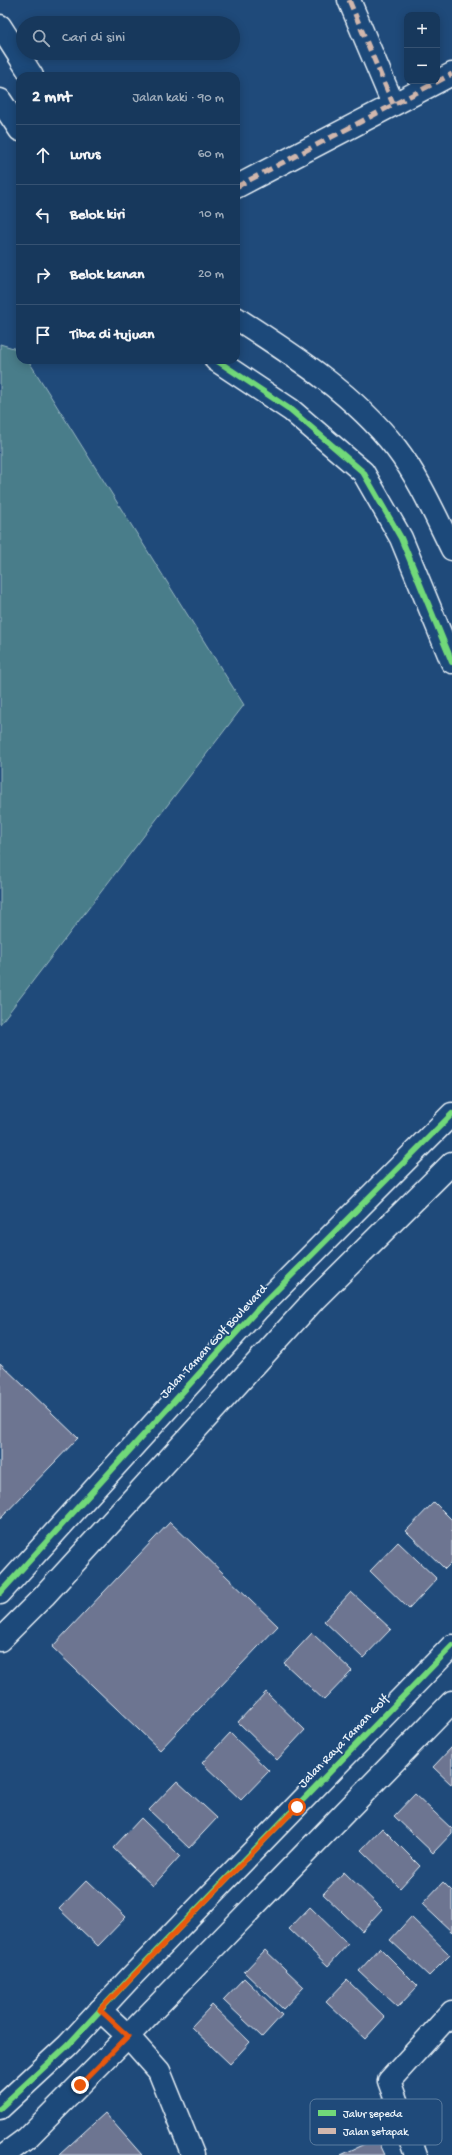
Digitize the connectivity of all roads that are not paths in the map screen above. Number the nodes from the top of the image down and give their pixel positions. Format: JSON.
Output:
{"nodes":[{"id":1,"x":350,"y":0,"type":"edge"},
{"id":2,"x":0,"y":26,"type":"edge"},
{"id":3,"x":16,"y":51,"type":"edge"},
{"id":4,"x":22,"y":60,"type":"edge"},
{"id":5,"x":29,"y":72,"type":"edge"},
{"id":6,"x":452,"y":74,"type":"edge"},
{"id":7,"x":0,"y":100,"type":"edge"},
{"id":8,"x":393,"y":104,"type":"junction"},
{"id":9,"x":16,"y":124,"type":"edge"},
{"id":10,"x":240,"y":185,"type":"edge"},
{"id":11,"x":240,"y":321,"type":"edge"},
{"id":12,"x":222,"y":364,"type":"edge"},
{"id":13,"x":452,"y":549,"type":"edge"},
{"id":14,"x":452,"y":662,"type":"edge"},
{"id":15,"x":452,"y":1114,"type":"edge"},
{"id":16,"x":452,"y":1164,"type":"edge"},
{"id":17,"x":0,"y":1593,"type":"edge"},
{"id":18,"x":0,"y":1640,"type":"edge"},
{"id":19,"x":452,"y":1646,"type":"edge"},
{"id":20,"x":452,"y":1702,"type":"edge"},
{"id":21,"x":100,"y":2010,"type":"junction"},
{"id":22,"x":452,"y":2012,"type":"edge"},
{"id":23,"x":128,"y":2036,"type":"junction"},
{"id":24,"x":396,"y":2099,"type":"edge"},
{"id":25,"x":0,"y":2108,"type":"edge"},
{"id":26,"x":412,"y":2145,"type":"edge"},
{"id":27,"x":4,"y":2155,"type":"edge"},
{"id":28,"x":193,"y":2155,"type":"edge"},
{"id":29,"x":416,"y":2155,"type":"edge"}],
"edges":[{"from":1,"to":8,"type":"street"},
{"from":2,"to":3,"type":"street"},
{"from":4,"to":5,"type":"street"},
{"from":6,"to":8,"type":"street"},
{"from":7,"to":9,"type":"street"},
{"from":8,"to":10,"type":"street"},
{"from":11,"to":13,"type":"street"},
{"from":12,"to":14,"type":"street"},
{"from":15,"to":17,"type":"street","name":"Jalan Taman Golf Boulevard"},
{"from":16,"to":18,"type":"street"},
{"from":19,"to":21,"type":"street","name":"Jalan Raya Taman Golf"},
{"from":20,"to":23,"type":"street"},
{"from":21,"to":23,"type":"street"},
{"from":21,"to":25,"type":"street","name":"Jalan Raya Taman Golf"},
{"from":22,"to":24,"type":"street"},
{"from":23,"to":27,"type":"street"},
{"from":23,"to":28,"type":"street"},
{"from":26,"to":29,"type":"street"}]}
